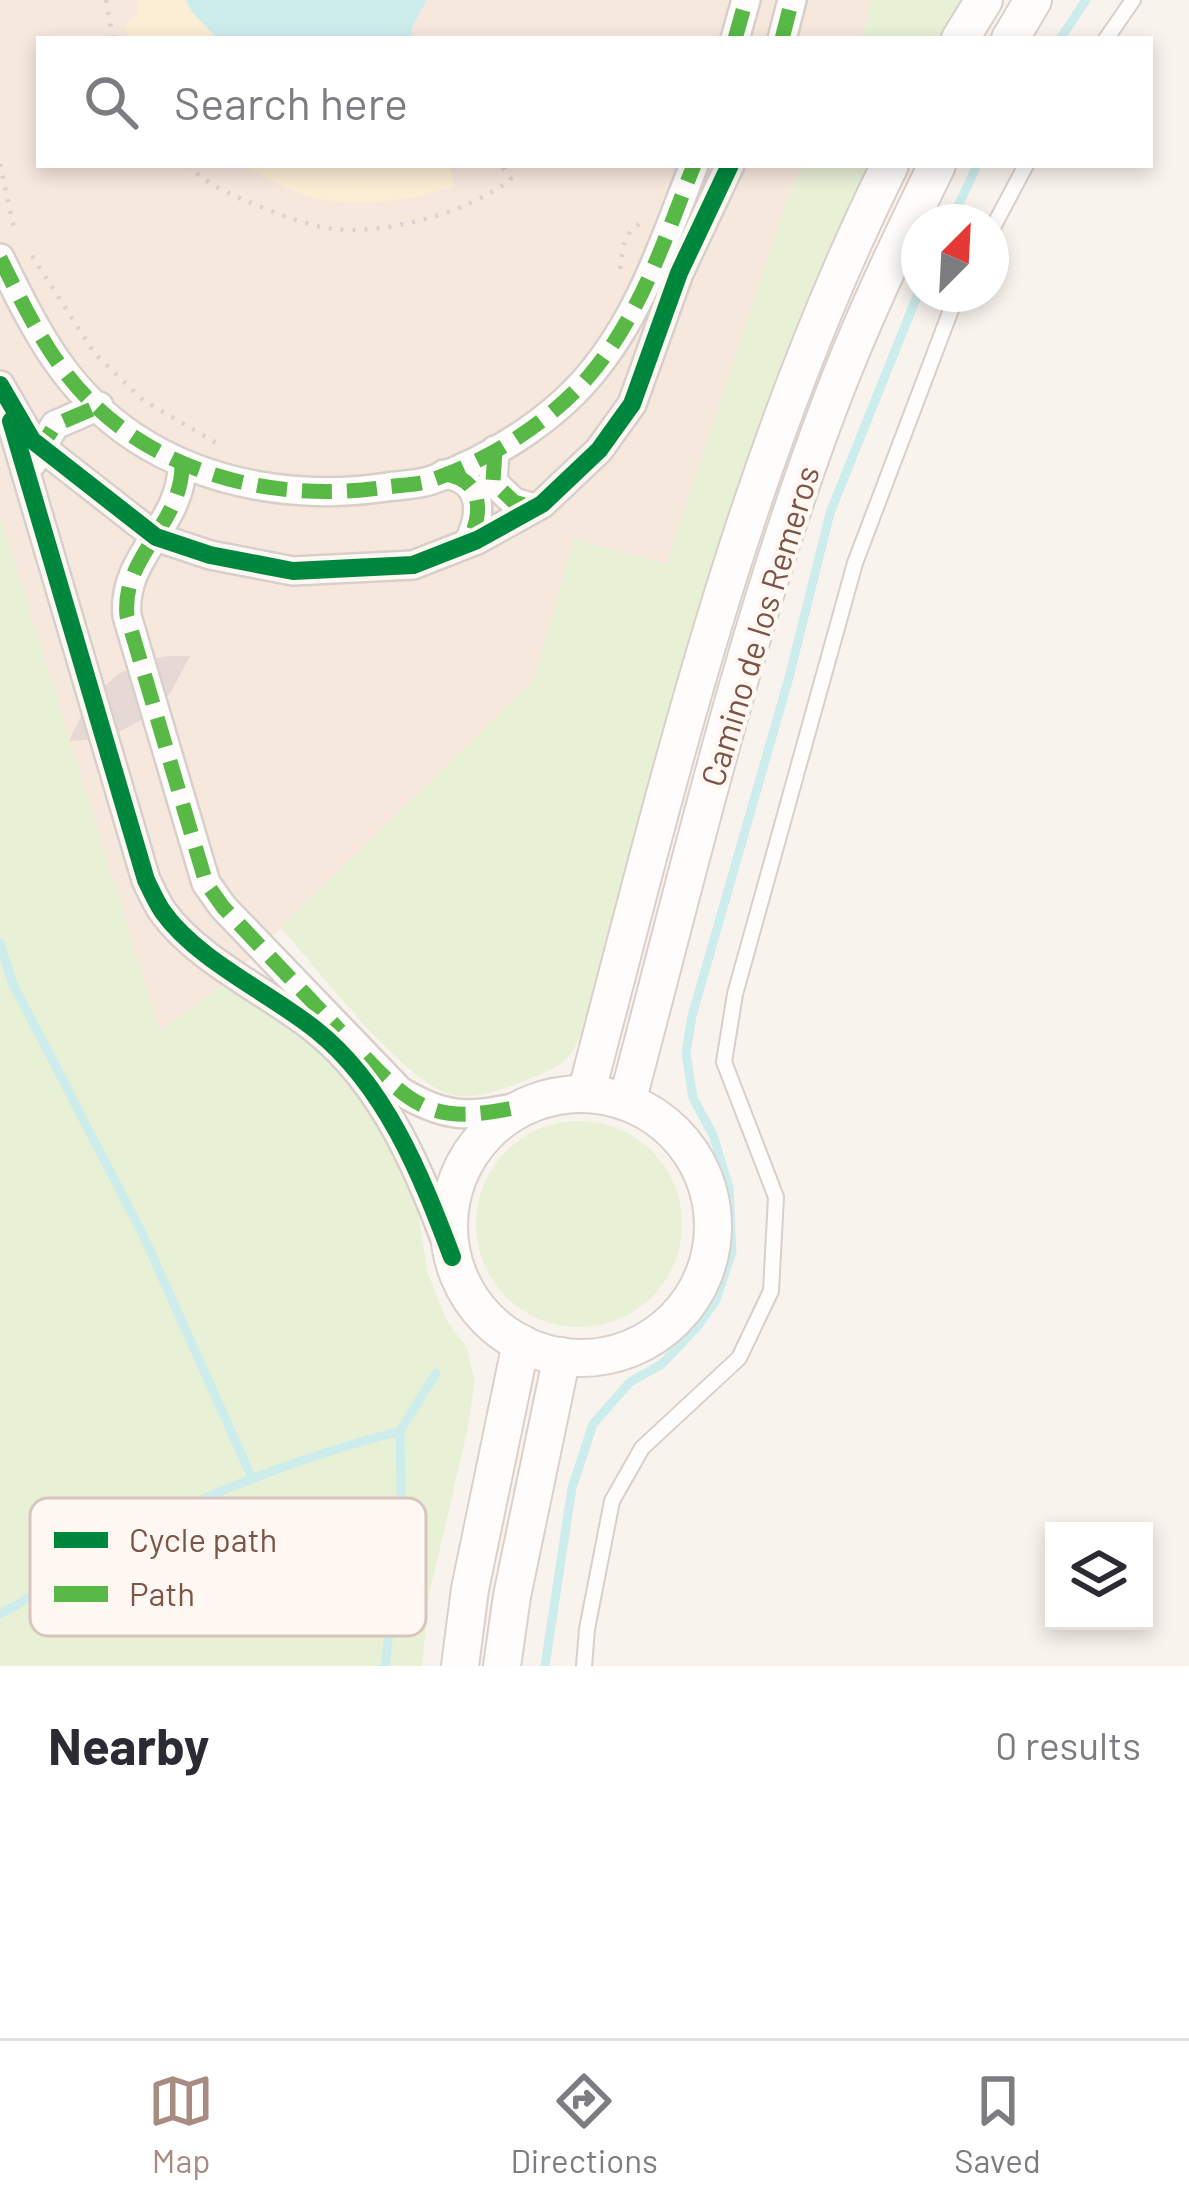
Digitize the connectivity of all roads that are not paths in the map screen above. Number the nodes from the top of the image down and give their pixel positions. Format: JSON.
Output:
{"nodes":[{"id":1,"x":746,"y":0,"type":"edge"},
{"id":2,"x":792,"y":0,"type":"edge"},
{"id":3,"x":984,"y":0,"type":"edge"},
{"id":4,"x":1033,"y":0,"type":"edge"},
{"id":5,"x":1132,"y":0,"type":"edge"},
{"id":6,"x":736,"y":36,"type":"edge"},
{"id":7,"x":783,"y":36,"type":"edge"},
{"id":8,"x":963,"y":36,"type":"edge"},
{"id":9,"x":1012,"y":36,"type":"edge"},
{"id":10,"x":1108,"y":36,"type":"edge"},
{"id":11,"x":693,"y":168,"type":"edge"},
{"id":12,"x":729,"y":168,"type":"edge"},
{"id":13,"x":889,"y":168,"type":"edge"},
{"id":14,"x":936,"y":168,"type":"edge"},
{"id":15,"x":1024,"y":168,"type":"edge"},
{"id":16,"x":1005,"y":204,"type":"edge"},
{"id":17,"x":10,"y":252,"type":"edge"},
{"id":18,"x":950,"y":312,"type":"edge"},
{"id":19,"x":0,"y":386,"type":"edge"},
{"id":20,"x":98,"y":406,"type":"junction"},
{"id":21,"x":39,"y":446,"type":"junction"},
{"id":22,"x":495,"y":450,"type":"junction"},
{"id":23,"x":182,"y":465,"type":"junction"},
{"id":24,"x":444,"y":474,"type":"junction"},
{"id":25,"x":28,"y":477,"type":"junction"},
{"id":26,"x":534,"y":508,"type":"junction"},
{"id":27,"x":156,"y":537,"type":"junction"},
{"id":28,"x":468,"y":543,"type":"junction"},
{"id":29,"x":586,"y":1094,"type":"junction"},
{"id":30,"x":627,"y":1102,"type":"junction"},
{"id":31,"x":524,"y":1106,"type":"junction"},
{"id":32,"x":452,"y":1257,"type":"junction"},
{"id":33,"x":521,"y":1343,"type":"junction"},
{"id":34,"x":562,"y":1356,"type":"junction"},
{"id":35,"x":460,"y":1666,"type":"edge"},
{"id":36,"x":502,"y":1666,"type":"edge"},
{"id":37,"x":584,"y":1666,"type":"edge"}],
"edges":[{"from":1,"to":6,"type":"street"},
{"from":2,"to":7,"type":"street"},
{"from":3,"to":8,"type":"main road"},
{"from":4,"to":9,"type":"main road"},
{"from":5,"to":10,"type":"lane"},
{"from":11,"to":22,"type":"street"},
{"from":12,"to":26,"type":"street"},
{"from":13,"to":29,"type":"main road","name":"Camino de los Remeros"},
{"from":14,"to":30,"type":"main road","name":"Camino de los Remeros"},
{"from":15,"to":16,"type":"lane"},
{"from":17,"to":20,"type":"street"},
{"from":18,"to":37,"type":"lane"},
{"from":19,"to":21,"type":"street"},
{"from":19,"to":25,"type":"street"},
{"from":20,"to":21,"type":"street"},
{"from":20,"to":23,"type":"street"},
{"from":21,"to":25,"type":"street"},
{"from":21,"to":27,"type":"street"},
{"from":22,"to":24,"type":"street"},
{"from":22,"to":26,"type":"street"},
{"from":23,"to":24,"type":"street"},
{"from":23,"to":27,"type":"street"},
{"from":24,"to":28,"type":"street"},
{"from":25,"to":32,"type":"street"},
{"from":26,"to":28,"type":"street"},
{"from":27,"to":28,"type":"street"},
{"from":27,"to":31,"type":"street"},
{"from":29,"to":30,"type":"main road"},
{"from":29,"to":31,"type":"main road"},
{"from":30,"to":34,"type":"main road"},
{"from":31,"to":32,"type":"main road"},
{"from":32,"to":33,"type":"main road"},
{"from":33,"to":34,"type":"main road"},
{"from":33,"to":35,"type":"main road"},
{"from":34,"to":36,"type":"main road"}]}
